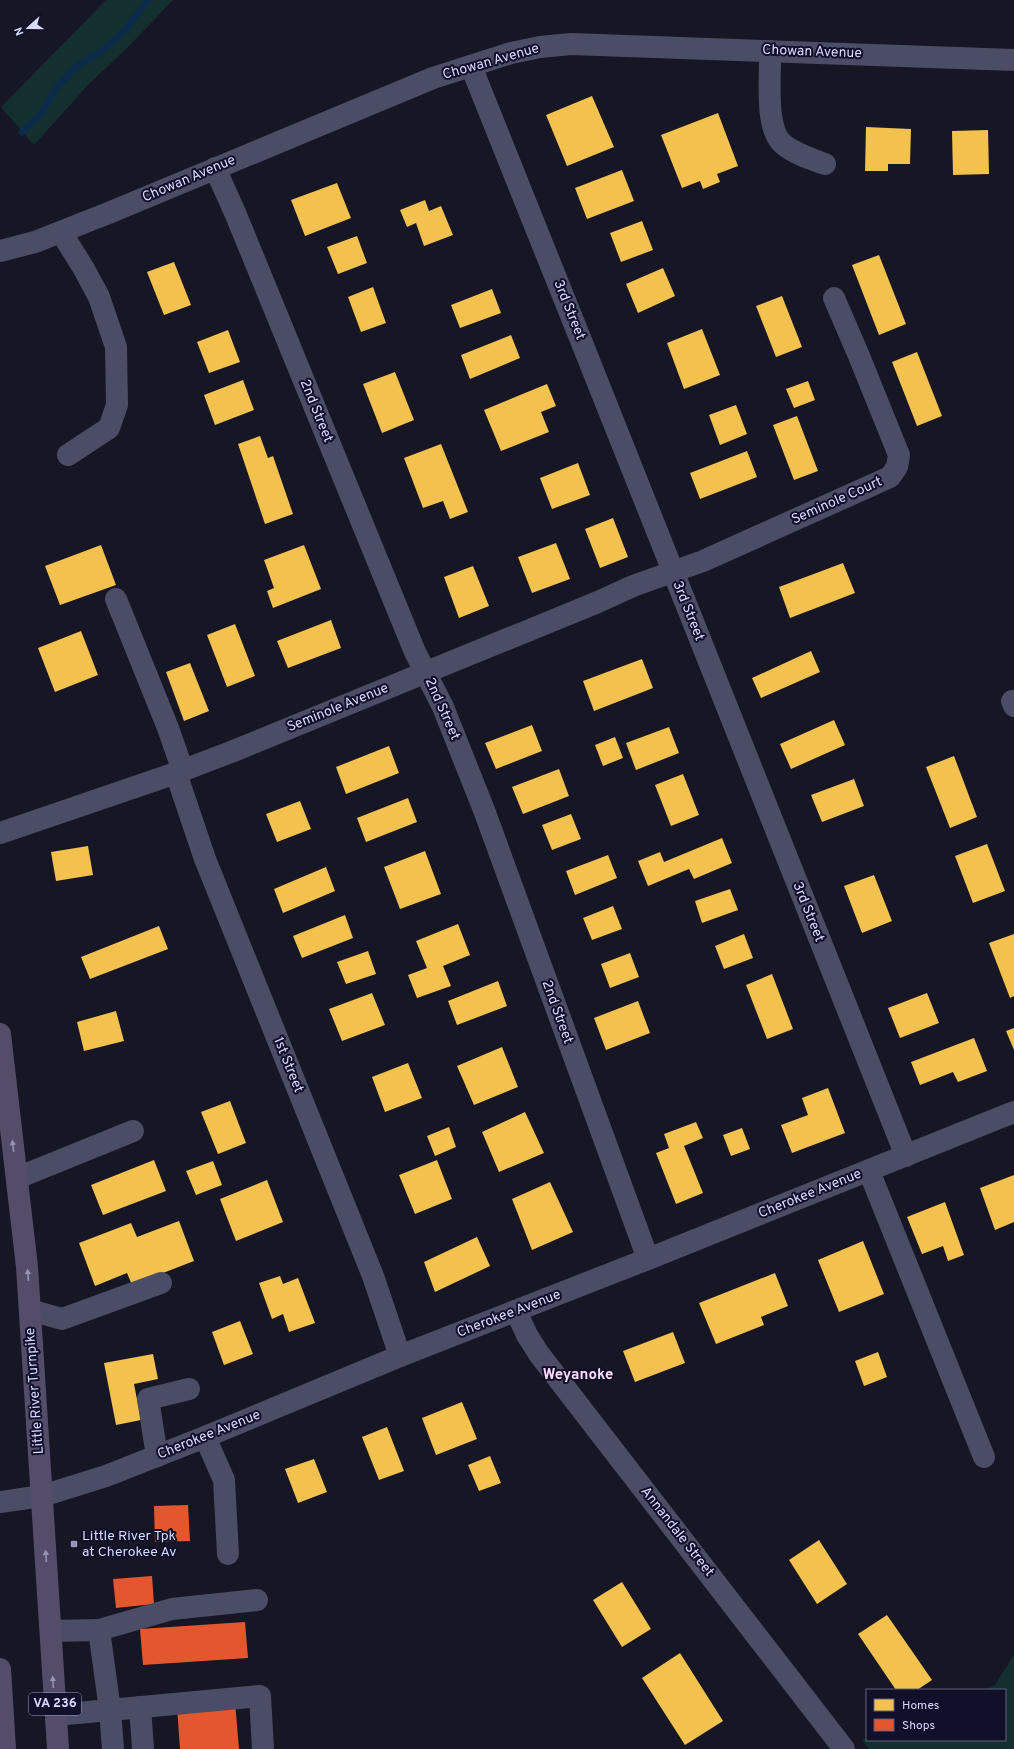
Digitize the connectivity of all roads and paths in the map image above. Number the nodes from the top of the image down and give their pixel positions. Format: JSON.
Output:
{"nodes":[{"id":1,"x":770,"y":51,"type":"junction"},
{"id":2,"x":1014,"y":60,"type":"edge"},
{"id":3,"x":471,"y":66,"type":"junction"},
{"id":4,"x":825,"y":164,"type":"dead end"},
{"id":5,"x":215,"y":168,"type":"junction"},
{"id":6,"x":61,"y":232,"type":"junction"},
{"id":7,"x":0,"y":250,"type":"edge"},
{"id":8,"x":834,"y":298,"type":"dead end"},
{"id":9,"x":68,"y":454,"type":"dead end"},
{"id":10,"x":672,"y":572,"type":"junction"},
{"id":11,"x":116,"y":599,"type":"dead end"},
{"id":12,"x":426,"y":673,"type":"junction"},
{"id":13,"x":180,"y":772,"type":"junction"},
{"id":14,"x":0,"y":833,"type":"edge"},
{"id":15,"x":0,"y":1034,"type":"edge"},
{"id":16,"x":1014,"y":1112,"type":"edge"},
{"id":17,"x":133,"y":1131,"type":"dead end"},
{"id":18,"x":906,"y":1156,"type":"junction"},
{"id":19,"x":868,"y":1171,"type":"junction"},
{"id":20,"x":17,"y":1178,"type":"junction"},
{"id":21,"x":648,"y":1259,"type":"junction"},
{"id":22,"x":161,"y":1283,"type":"dead end"},
{"id":23,"x":30,"y":1310,"type":"junction"},
{"id":24,"x":516,"y":1312,"type":"junction"},
{"id":25,"x":400,"y":1356,"type":"junction"},
{"id":26,"x":189,"y":1388,"type":"dead end"},
{"id":27,"x":205,"y":1437,"type":"junction"},
{"id":28,"x":157,"y":1456,"type":"junction"},
{"id":29,"x":984,"y":1457,"type":"dead end"},
{"id":30,"x":42,"y":1496,"type":"junction"},
{"id":31,"x":0,"y":1502,"type":"edge"},
{"id":32,"x":228,"y":1554,"type":"dead end"},
{"id":33,"x":257,"y":1600,"type":"dead end"},
{"id":34,"x":99,"y":1630,"type":"junction"},
{"id":35,"x":50,"y":1631,"type":"junction"},
{"id":36,"x":0,"y":1669,"type":"edge"},
{"id":37,"x":140,"y":1707,"type":"junction"},
{"id":38,"x":110,"y":1710,"type":"junction"},
{"id":39,"x":56,"y":1715,"type":"junction"},
{"id":40,"x":5,"y":1749,"type":"edge"},
{"id":41,"x":58,"y":1749,"type":"edge"},
{"id":42,"x":113,"y":1749,"type":"edge"},
{"id":43,"x":142,"y":1749,"type":"edge"},
{"id":44,"x":263,"y":1749,"type":"edge"},
{"id":45,"x":844,"y":1749,"type":"edge"}],
"edges":[{"from":1,"to":2,"type":"street","name":"Chowan Avenue"},
{"from":1,"to":3,"type":"street","name":"Chowan Avenue"},
{"from":1,"to":4,"type":"street"},
{"from":3,"to":5,"type":"street","name":"Chowan Avenue"},
{"from":3,"to":10,"type":"street","name":"3rd Street"},
{"from":5,"to":6,"type":"street","name":"Chowan Avenue"},
{"from":5,"to":12,"type":"street","name":"2nd Street"},
{"from":6,"to":7,"type":"street","name":"Chowan Avenue"},
{"from":6,"to":9,"type":"street"},
{"from":8,"to":10,"type":"street","name":"Seminole Court"},
{"from":10,"to":12,"type":"street","name":"Seminole Avenue"},
{"from":10,"to":18,"type":"street","name":"3rd Street"},
{"from":11,"to":13,"type":"street","name":"1st Street"},
{"from":12,"to":13,"type":"street","name":"Seminole Avenue"},
{"from":12,"to":21,"type":"street","name":"2nd Street"},
{"from":13,"to":14,"type":"street","name":"Seminole Avenue"},
{"from":13,"to":25,"type":"street","name":"1st Street"},
{"from":20,"to":15,"type":"main road","name":"Little River Turnpike","number":"VA 236","one_way":true},
{"from":16,"to":18,"type":"street","name":"Cherokee Avenue"},
{"from":17,"to":20,"type":"street"},
{"from":18,"to":19,"type":"street","name":"Cherokee Avenue"},
{"from":19,"to":21,"type":"street","name":"Cherokee Avenue"},
{"from":19,"to":29,"type":"street"},
{"from":23,"to":20,"type":"main road","name":"Little River Turnpike","number":"VA 236","one_way":true},
{"from":21,"to":24,"type":"street","name":"Cherokee Avenue"},
{"from":22,"to":23,"type":"street"},
{"from":23,"to":30,"type":"main road","name":"Little River Turnpike","number":"VA 236"},
{"from":24,"to":25,"type":"street","name":"Cherokee Avenue"},
{"from":24,"to":45,"type":"street","name":"Annandale Street"},
{"from":25,"to":27,"type":"street","name":"Cherokee Avenue"},
{"from":26,"to":28,"type":"street"},
{"from":27,"to":28,"type":"street","name":"Cherokee Avenue"},
{"from":27,"to":32,"type":"street"},
{"from":28,"to":30,"type":"street","name":"Cherokee Avenue"},
{"from":30,"to":31,"type":"street","name":"Cherokee Avenue"},
{"from":35,"to":30,"type":"main road","name":"Little River Turnpike","number":"VA 236","one_way":true},
{"from":33,"to":34,"type":"street"},
{"from":34,"to":35,"type":"street"},
{"from":34,"to":38,"type":"street"},
{"from":39,"to":35,"type":"main road","name":"Little River Turnpike","number":"VA 236","one_way":true},
{"from":36,"to":40,"type":"main road"},
{"from":37,"to":38,"type":"street"},
{"from":37,"to":43,"type":"street"},
{"from":37,"to":44,"type":"street"},
{"from":38,"to":39,"type":"street"},
{"from":38,"to":42,"type":"street"},
{"from":39,"to":41,"type":"main road","name":"Little River Turnpike","number":"VA 236"}]}
